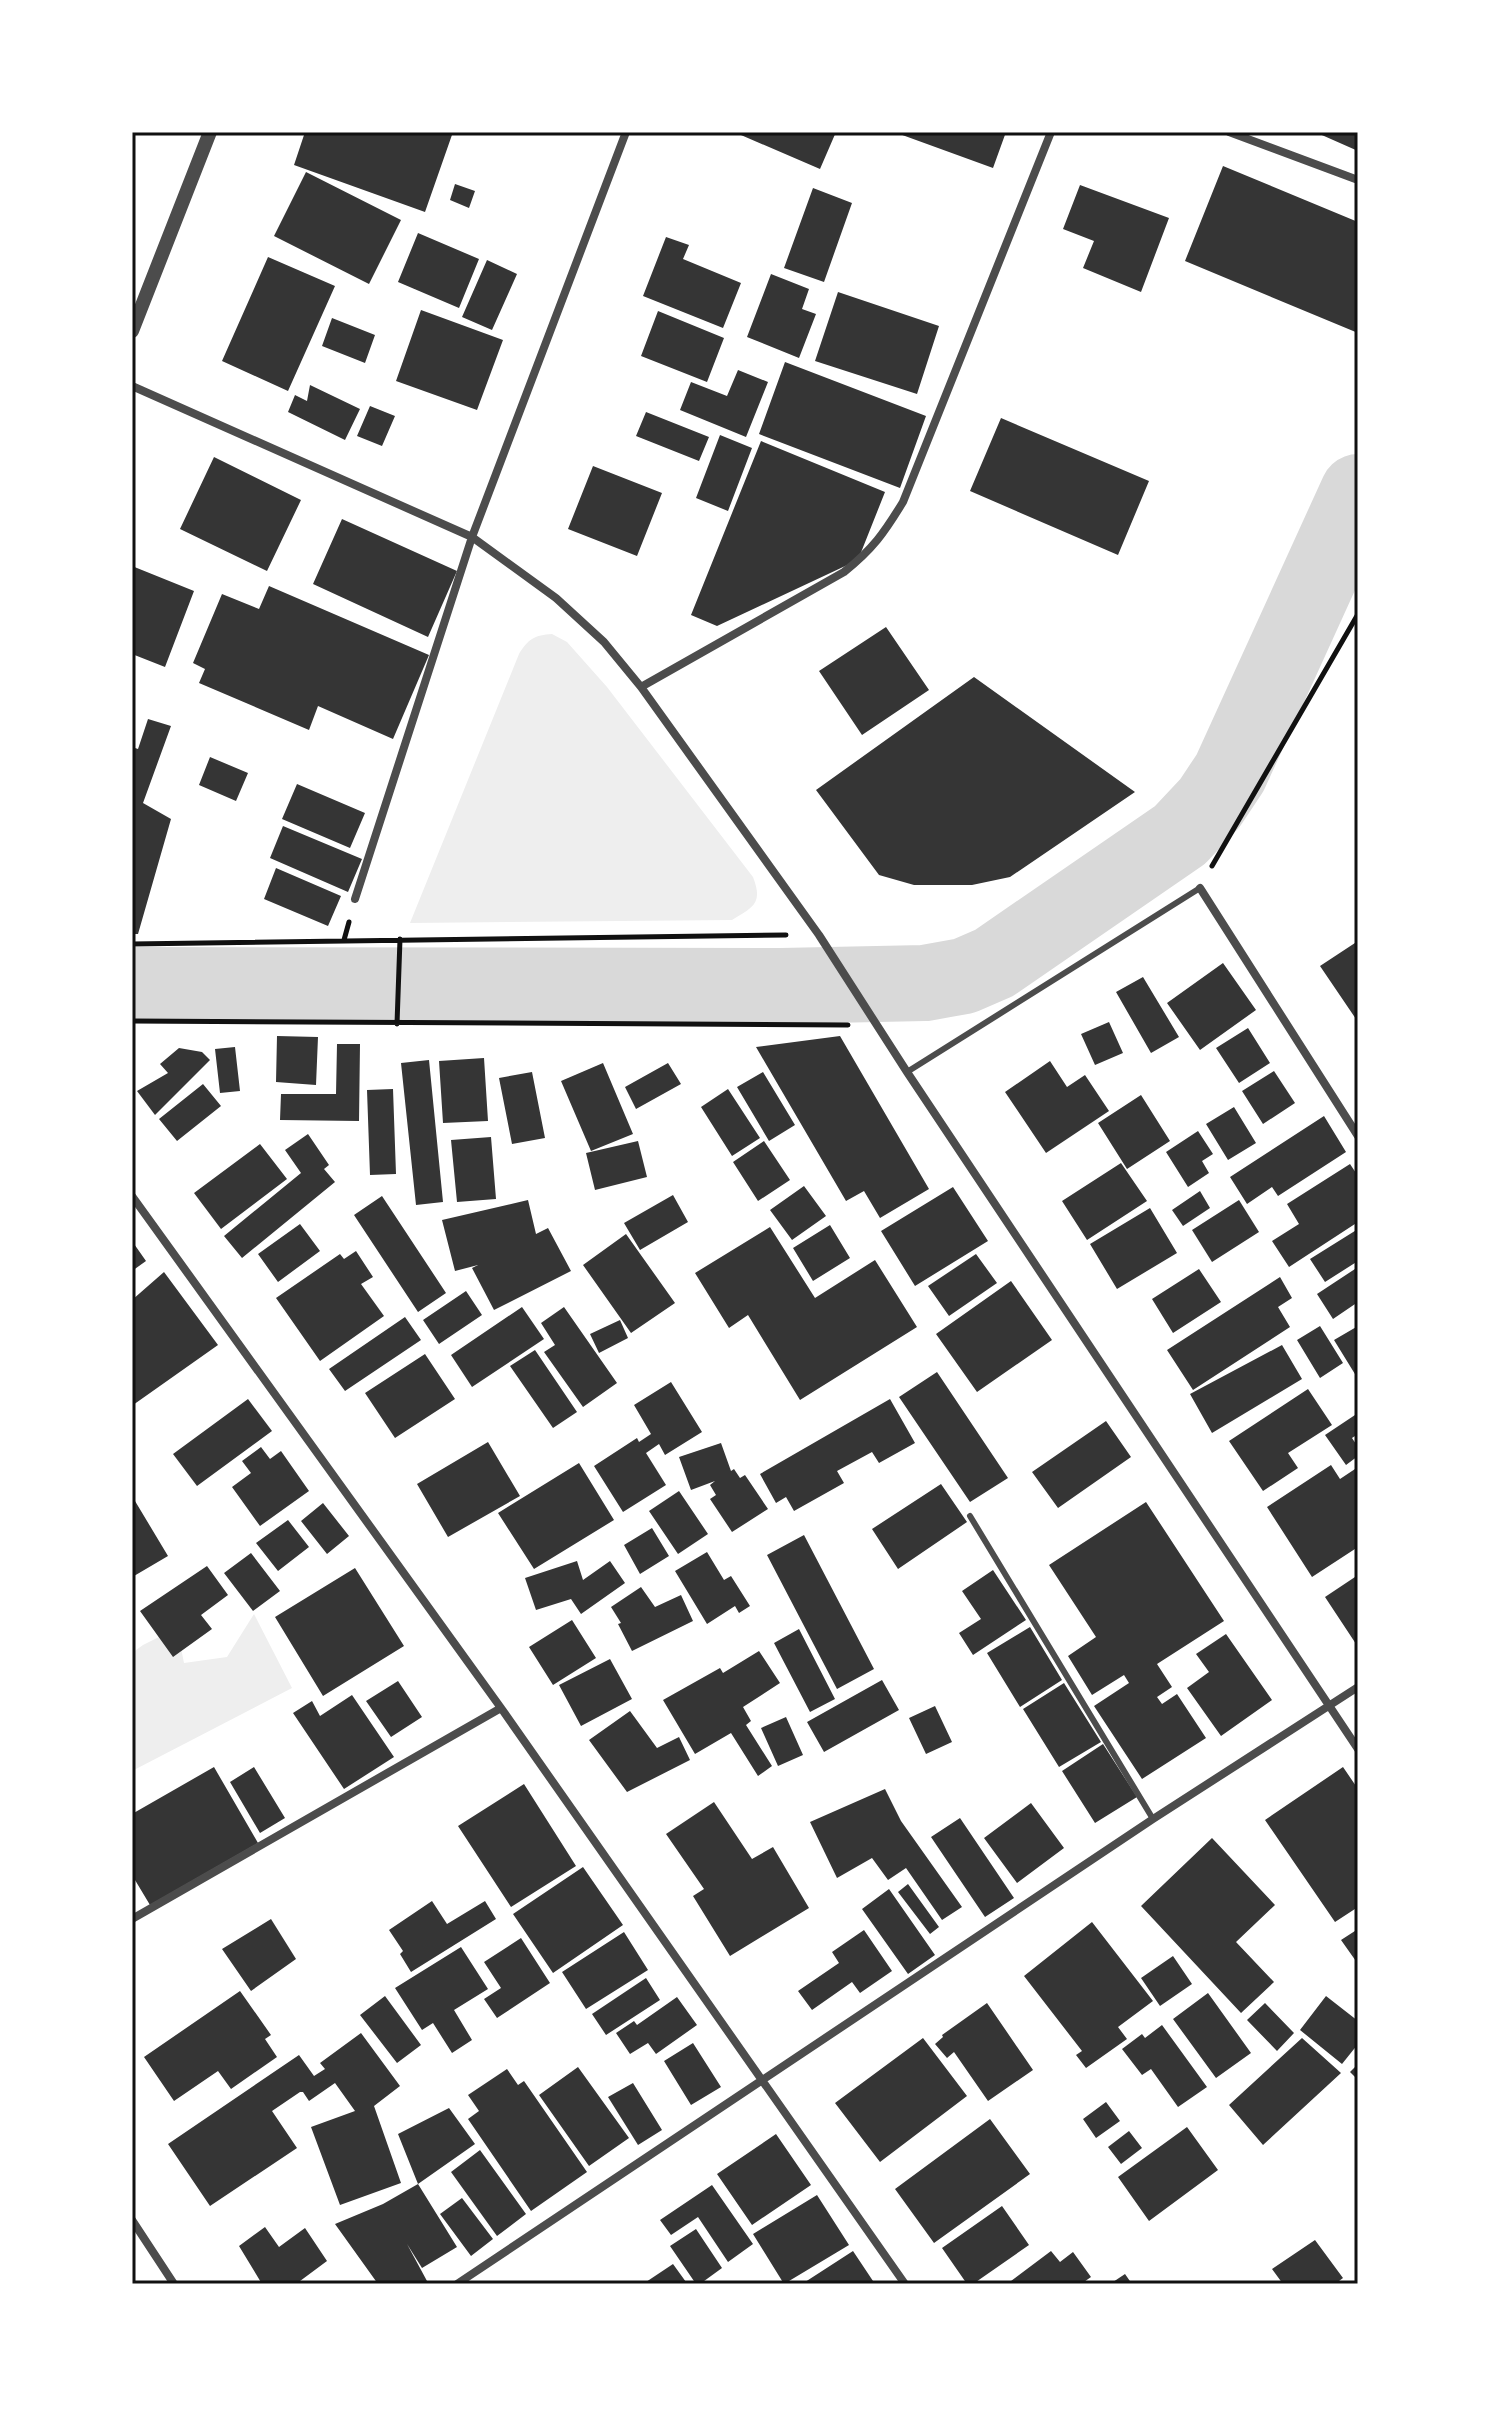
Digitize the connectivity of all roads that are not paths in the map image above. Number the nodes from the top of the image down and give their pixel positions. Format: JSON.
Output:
{"nodes":[{"id":1,"x":210,"y":132,"type":"edge"},
{"id":2,"x":626,"y":132,"type":"edge"},
{"id":3,"x":1051,"y":132,"type":"edge"},
{"id":4,"x":1229,"y":132,"type":"edge"},
{"id":5,"x":1358,"y":180,"type":"edge"},
{"id":6,"x":132,"y":331,"type":"edge"},
{"id":7,"x":132,"y":386,"type":"edge"},
{"id":8,"x":472,"y":537,"type":"junction"},
{"id":9,"x":641,"y":687,"type":"junction"},
{"id":10,"x":1200,"y":888,"type":"joint"},
{"id":11,"x":355,"y":899,"type":"dead end"},
{"id":12,"x":907,"y":1072,"type":"junction"},
{"id":13,"x":1358,"y":1136,"type":"edge"},
{"id":14,"x":132,"y":1196,"type":"edge"},
{"id":15,"x":970,"y":1516,"type":"dead end"},
{"id":16,"x":1358,"y":1687,"type":"edge"},
{"id":17,"x":1329,"y":1707,"type":"junction"},
{"id":18,"x":501,"y":1708,"type":"junction"},
{"id":19,"x":1358,"y":1749,"type":"edge"},
{"id":20,"x":1153,"y":1819,"type":"junction"},
{"id":21,"x":132,"y":1919,"type":"edge"},
{"id":22,"x":760,"y":2081,"type":"junction"},
{"id":23,"x":132,"y":2220,"type":"edge"},
{"id":24,"x":174,"y":2284,"type":"edge"},
{"id":25,"x":457,"y":2284,"type":"edge"},
{"id":26,"x":905,"y":2284,"type":"edge"}],
"edges":[{"from":1,"to":6,"type":"street"},
{"from":2,"to":8,"type":"street"},
{"from":3,"to":9,"type":"street"},
{"from":4,"to":5,"type":"street"},
{"from":7,"to":8,"type":"street"},
{"from":8,"to":9,"type":"street"},
{"from":8,"to":11,"type":"street"},
{"from":9,"to":12,"type":"street"},
{"from":10,"to":12,"type":"lane"},
{"from":10,"to":13,"type":"street"},
{"from":12,"to":17,"type":"street"},
{"from":14,"to":18,"type":"street"},
{"from":15,"to":20,"type":"lane"},
{"from":16,"to":17,"type":"street"},
{"from":17,"to":19,"type":"street"},
{"from":17,"to":20,"type":"street"},
{"from":18,"to":21,"type":"street"},
{"from":18,"to":22,"type":"street"},
{"from":20,"to":22,"type":"street"},
{"from":22,"to":25,"type":"street"},
{"from":22,"to":26,"type":"street"},
{"from":23,"to":24,"type":"street"}]}
